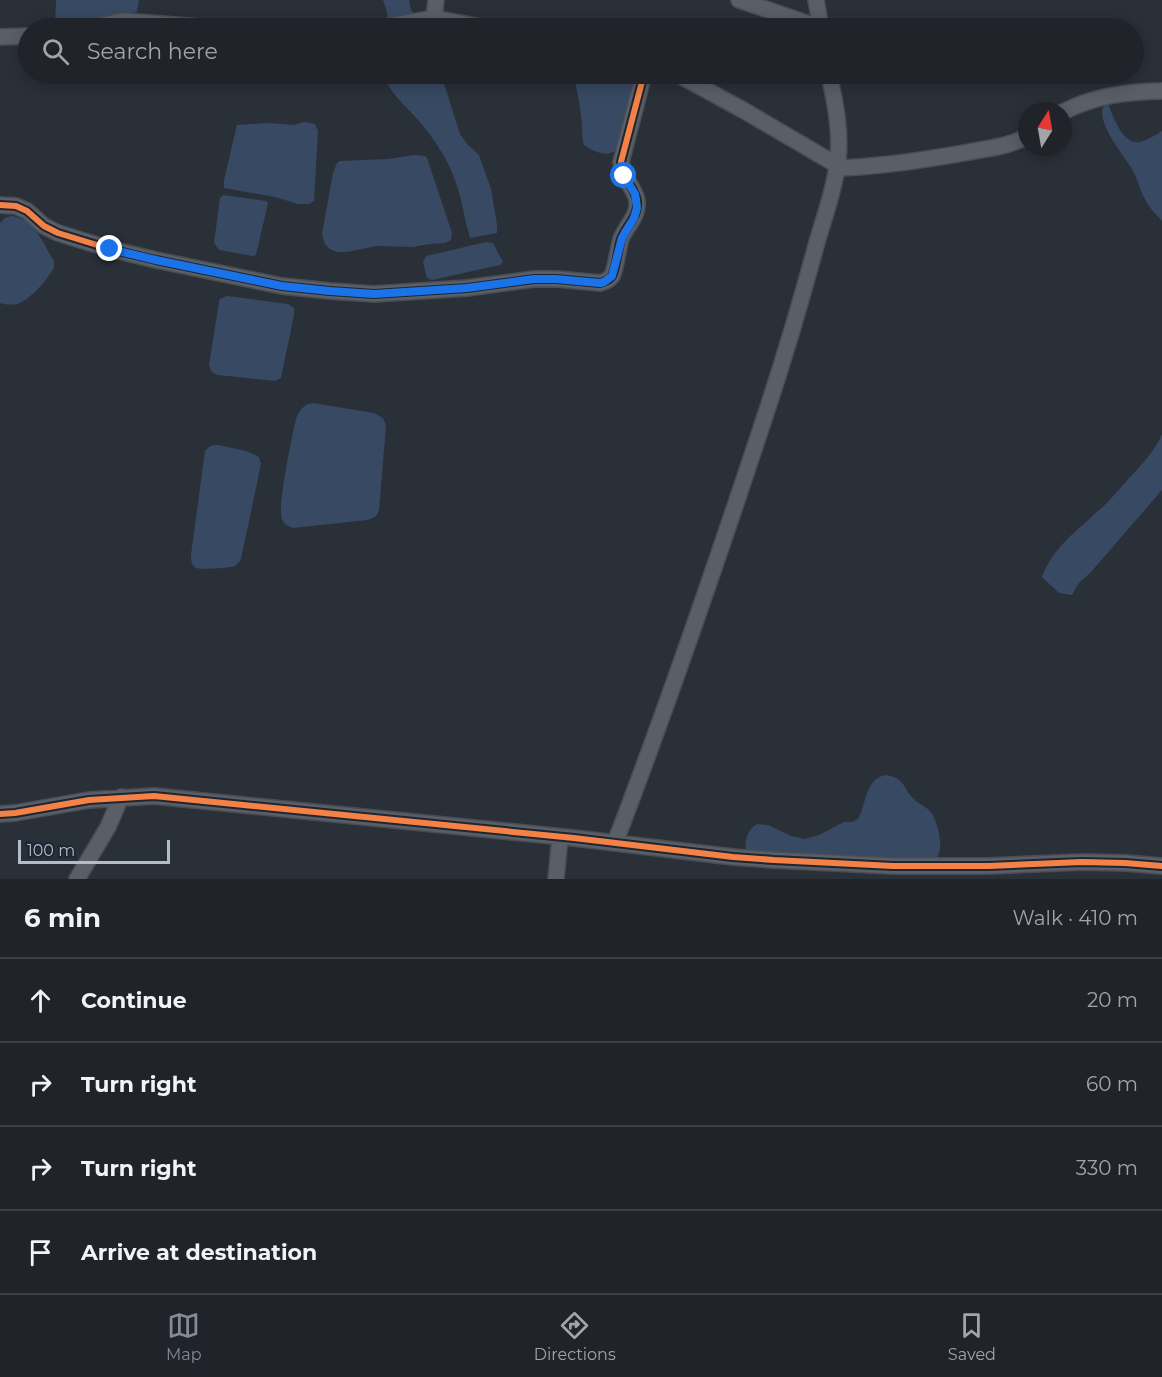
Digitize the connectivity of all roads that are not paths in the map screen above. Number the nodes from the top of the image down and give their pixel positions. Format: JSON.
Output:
{"nodes":[{"id":1,"x":436,"y":0,"type":"edge"},
{"id":2,"x":739,"y":0,"type":"edge"},
{"id":3,"x":816,"y":0,"type":"edge"},
{"id":4,"x":434,"y":18,"type":"edge"},
{"id":5,"x":792,"y":18,"type":"edge"},
{"id":6,"x":819,"y":18,"type":"edge"},
{"id":7,"x":18,"y":36,"type":"edge"},
{"id":8,"x":0,"y":37,"type":"edge"},
{"id":9,"x":641,"y":84,"type":"edge"},
{"id":10,"x":695,"y":84,"type":"edge"},
{"id":11,"x":831,"y":84,"type":"edge"},
{"id":12,"x":1162,"y":91,"type":"edge"},
{"id":13,"x":1072,"y":108,"type":"edge"},
{"id":14,"x":1018,"y":141,"type":"edge"},
{"id":15,"x":837,"y":167,"type":"junction"},
{"id":16,"x":0,"y":205,"type":"edge"},
{"id":17,"x":121,"y":797,"type":"junction"},
{"id":18,"x":0,"y":814,"type":"edge"},
{"id":19,"x":560,"y":837,"type":"junction"},
{"id":20,"x":615,"y":843,"type":"junction"},
{"id":21,"x":1162,"y":866,"type":"edge"},
{"id":22,"x":968,"y":873,"type":"edge"},
{"id":23,"x":77,"y":879,"type":"edge"},
{"id":24,"x":556,"y":879,"type":"edge"}],
"edges":[{"from":1,"to":4,"type":"street"},
{"from":2,"to":5,"type":"street"},
{"from":3,"to":6,"type":"street"},
{"from":7,"to":8,"type":"street"},
{"from":9,"to":16,"type":"street"},
{"from":10,"to":15,"type":"street"},
{"from":11,"to":15,"type":"street"},
{"from":12,"to":13,"type":"street"},
{"from":14,"to":15,"type":"street"},
{"from":15,"to":20,"type":"street"},
{"from":17,"to":18,"type":"street"},
{"from":17,"to":19,"type":"street"},
{"from":17,"to":23,"type":"street"},
{"from":19,"to":20,"type":"street"},
{"from":19,"to":24,"type":"street"},
{"from":20,"to":22,"type":"street"},
{"from":21,"to":22,"type":"street"}]}
